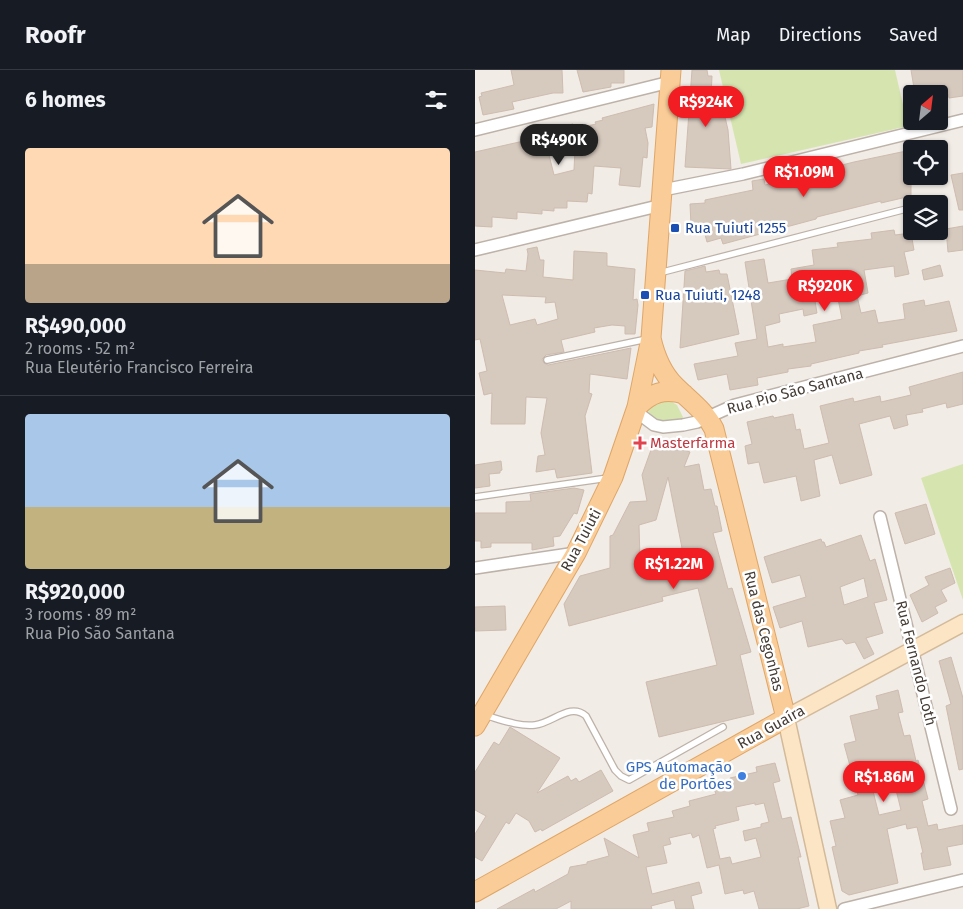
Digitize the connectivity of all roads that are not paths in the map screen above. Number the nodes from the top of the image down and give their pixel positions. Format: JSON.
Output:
{"nodes":[{"id":1,"x":670,"y":76,"type":"edge"},
{"id":2,"x":963,"y":120,"type":"edge"},
{"id":3,"x":475,"y":130,"type":"edge"},
{"id":4,"x":663,"y":198,"type":"junction"},
{"id":5,"x":903,"y":210,"type":"edge"},
{"id":6,"x":475,"y":250,"type":"edge"},
{"id":7,"x":657,"y":274,"type":"junction"},
{"id":8,"x":651,"y":338,"type":"junction"},
{"id":9,"x":963,"y":346,"type":"edge"},
{"id":10,"x":547,"y":360,"type":"dead end"},
{"id":11,"x":684,"y":394,"type":"junction"},
{"id":12,"x":637,"y":407,"type":"junction"},
{"id":13,"x":708,"y":417,"type":"junction"},
{"id":14,"x":613,"y":477,"type":"junction"},
{"id":15,"x":475,"y":497,"type":"edge"},
{"id":16,"x":880,"y":517,"type":"dead end"},
{"id":17,"x":576,"y":553,"type":"junction"},
{"id":18,"x":475,"y":568,"type":"edge"},
{"id":19,"x":963,"y":623,"type":"edge"},
{"id":20,"x":913,"y":650,"type":"junction"},
{"id":21,"x":785,"y":718,"type":"junction"},
{"id":22,"x":479,"y":720,"type":"edge"},
{"id":23,"x":723,"y":727,"type":"dead end"},
{"id":24,"x":951,"y":809,"type":"dead end"},
{"id":25,"x":963,"y":880,"type":"edge"},
{"id":26,"x":475,"y":892,"type":"edge"},
{"id":27,"x":829,"y":909,"type":"edge"},
{"id":28,"x":844,"y":909,"type":"edge"}],
"edges":[{"from":1,"to":3,"type":"street"},
{"from":1,"to":4,"type":"main road","name":"Rua Tuiuti"},
{"from":2,"to":4,"type":"street"},
{"from":4,"to":6,"type":"street"},
{"from":4,"to":7,"type":"main road","name":"Rua Tuiuti"},
{"from":5,"to":7,"type":"lane"},
{"from":7,"to":8,"type":"main road","name":"Rua Tuiuti"},
{"from":8,"to":10,"type":"lane"},
{"from":8,"to":11,"type":"main road","name":"Rua Tuiuti"},
{"from":8,"to":12,"type":"main road","name":"Rua Tuiuti"},
{"from":9,"to":13,"type":"street","name":"Rua Pio São Santana"},
{"from":11,"to":12,"type":"main road"},
{"from":11,"to":13,"type":"main road","name":"Rua das Cegonhas"},
{"from":12,"to":13,"type":"street","name":"Rua Pio São Santana"},
{"from":12,"to":14,"type":"main road","name":"Rua Tuiuti"},
{"from":13,"to":21,"type":"main road","name":"Rua das Cegonhas"},
{"from":14,"to":15,"type":"lane"},
{"from":14,"to":17,"type":"main road","name":"Rua Tuiuti"},
{"from":16,"to":20,"type":"street","name":"Rua Fernando Loth"},
{"from":17,"to":18,"type":"street"},
{"from":17,"to":22,"type":"main road","name":"Rua Tuiuti"},
{"from":19,"to":20,"type":"street","name":"Rua Guaíra"},
{"from":20,"to":21,"type":"street","name":"Rua Guaíra"},
{"from":20,"to":24,"type":"street","name":"Rua Fernando Loth"},
{"from":21,"to":26,"type":"main road","name":"Rua Guaíra"},
{"from":21,"to":27,"type":"street","name":"Rua das Cegonhas"},
{"from":22,"to":23,"type":"lane"},
{"from":25,"to":28,"type":"street"}]}
